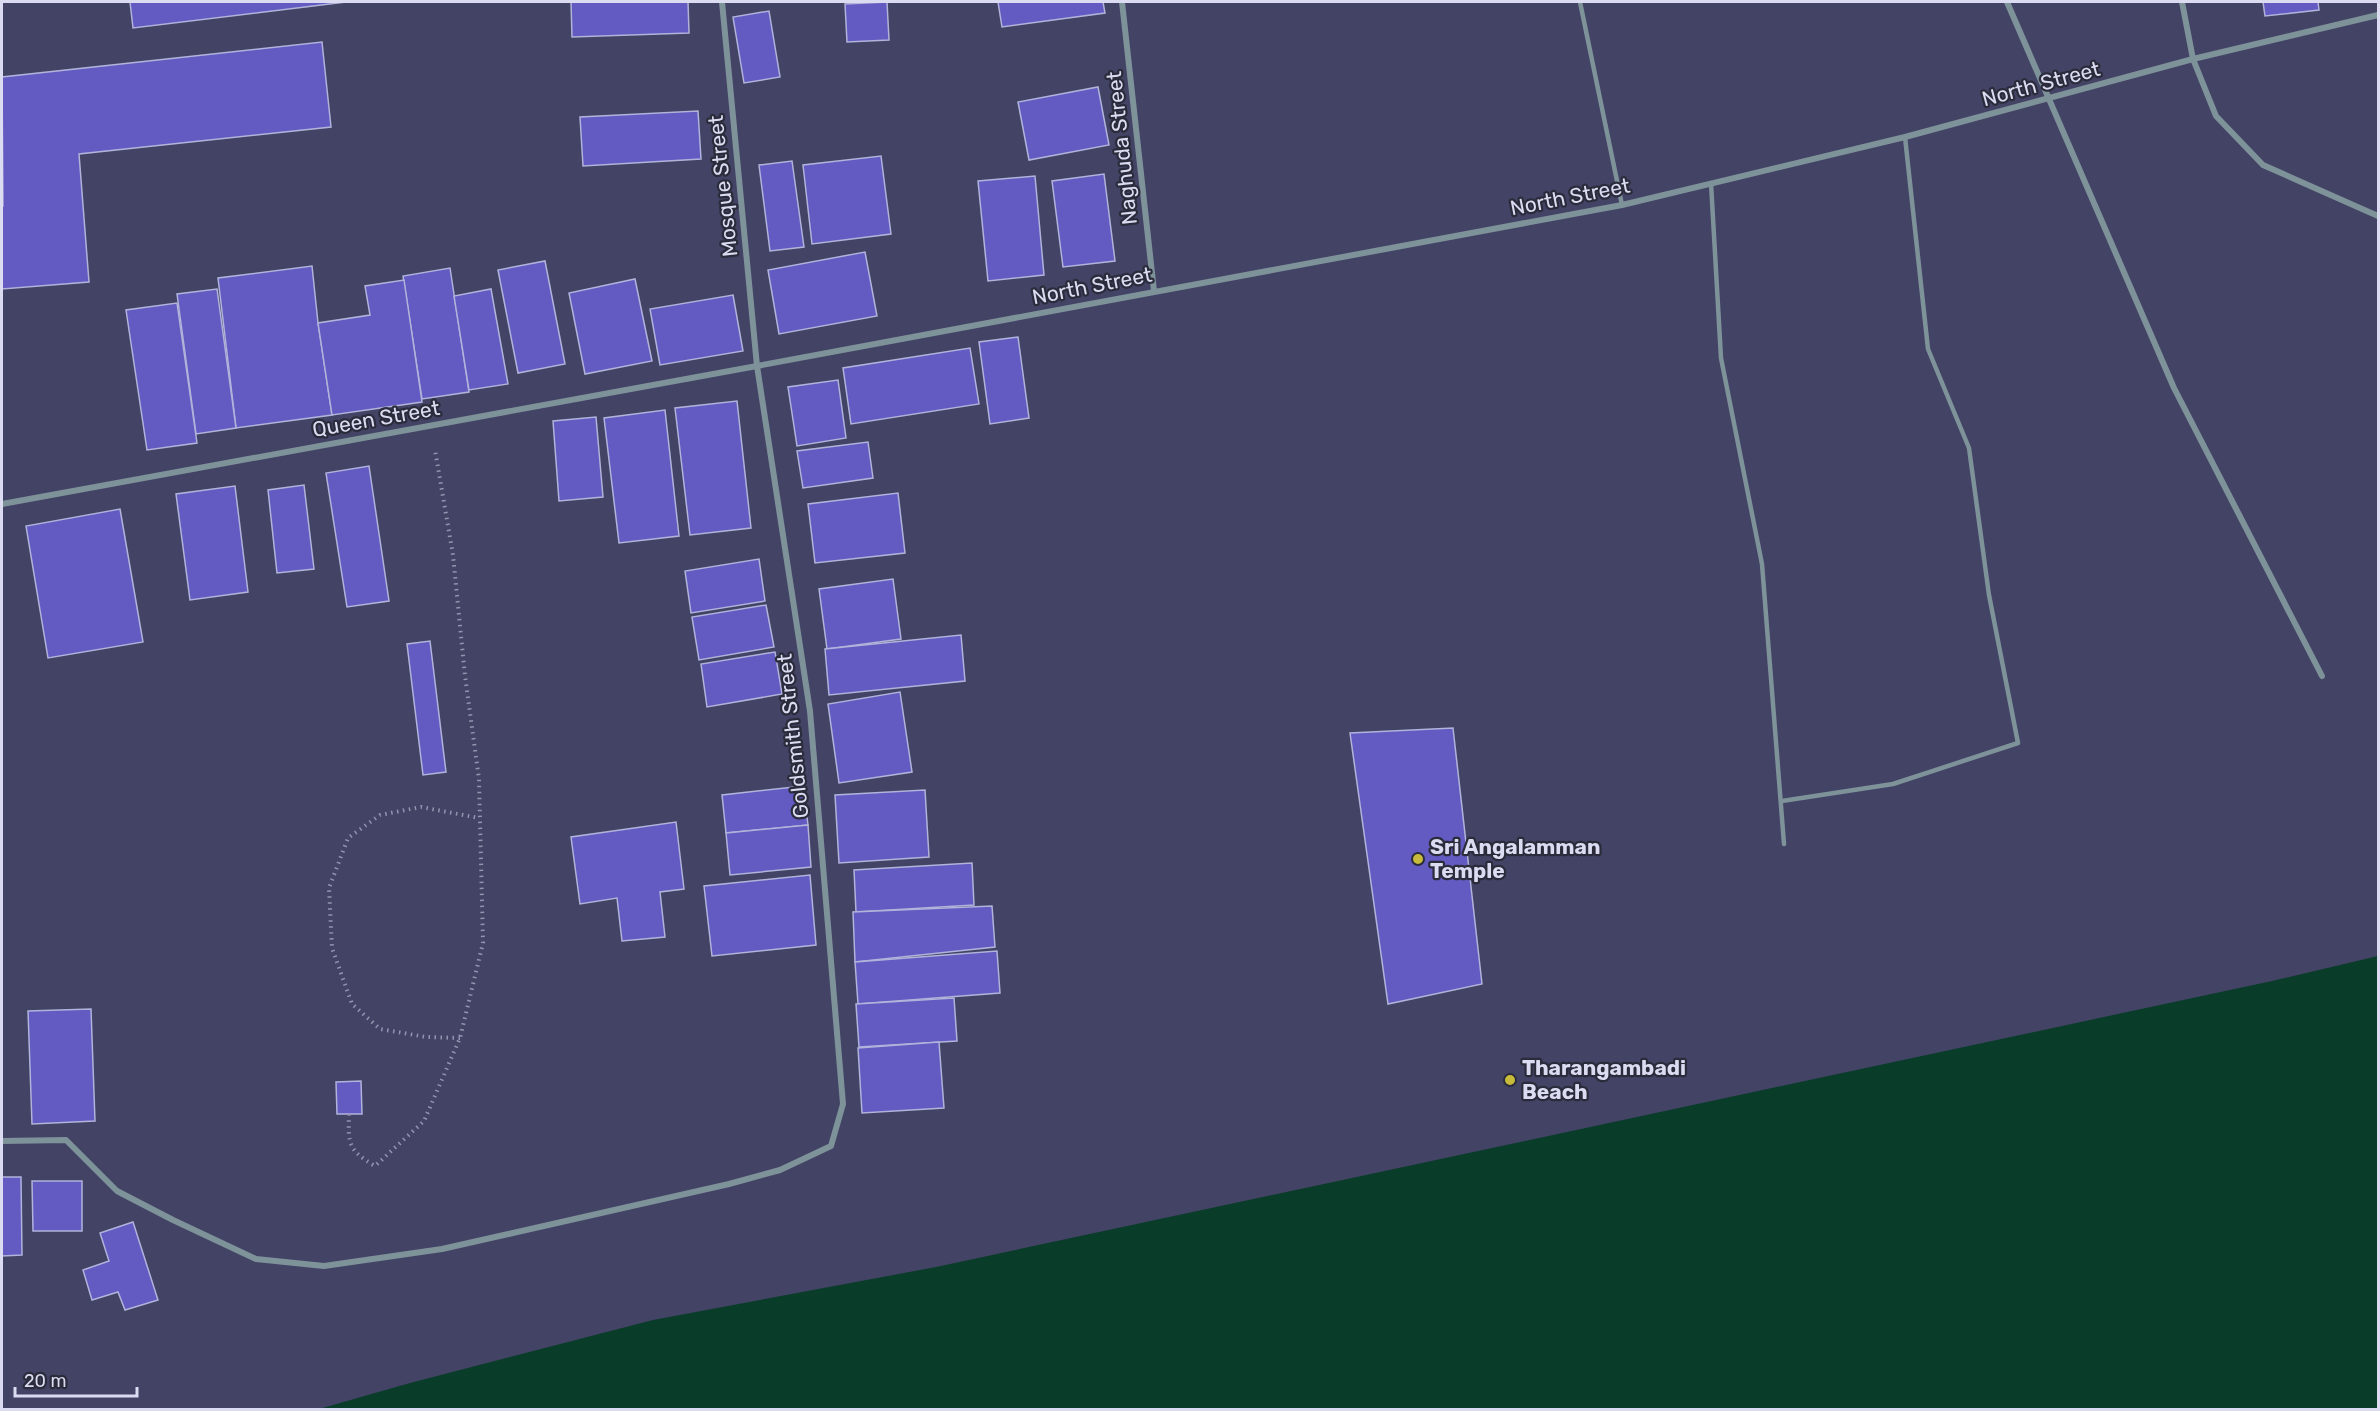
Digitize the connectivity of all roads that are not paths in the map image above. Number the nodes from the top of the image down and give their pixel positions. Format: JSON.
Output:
{"nodes":[{"id":1,"x":722,"y":2,"type":"edge"},
{"id":2,"x":1122,"y":2,"type":"edge"},
{"id":3,"x":1580,"y":2,"type":"edge"},
{"id":4,"x":2007,"y":2,"type":"edge"},
{"id":5,"x":2182,"y":2,"type":"edge"},
{"id":6,"x":2379,"y":15,"type":"edge"},
{"id":7,"x":2193,"y":59,"type":"junction"},
{"id":8,"x":2050,"y":98,"type":"junction"},
{"id":9,"x":1905,"y":137,"type":"junction"},
{"id":10,"x":1711,"y":183,"type":"junction"},
{"id":11,"x":1622,"y":205,"type":"junction"},
{"id":12,"x":2379,"y":216,"type":"edge"},
{"id":13,"x":1154,"y":291,"type":"junction"},
{"id":14,"x":757,"y":366,"type":"junction"},
{"id":15,"x":2,"y":504,"type":"edge"},
{"id":16,"x":2322,"y":676,"type":"dead end"},
{"id":17,"x":1782,"y":801,"type":"junction"},
{"id":18,"x":1784,"y":844,"type":"dead end"},
{"id":19,"x":2,"y":1141,"type":"edge"}],
"edges":[{"from":1,"to":14,"type":"street","name":"Mosque Street"},
{"from":2,"to":13,"type":"street","name":"Naghuda Street"},
{"from":3,"to":11,"type":"lane"},
{"from":4,"to":8,"type":"street"},
{"from":5,"to":7,"type":"street"},
{"from":6,"to":7,"type":"street","name":"North Street"},
{"from":7,"to":8,"type":"street","name":"North Street"},
{"from":7,"to":12,"type":"street"},
{"from":8,"to":9,"type":"street","name":"North Street"},
{"from":8,"to":16,"type":"street"},
{"from":9,"to":10,"type":"street","name":"North Street"},
{"from":9,"to":17,"type":"lane"},
{"from":10,"to":11,"type":"street","name":"North Street"},
{"from":10,"to":17,"type":"lane"},
{"from":11,"to":13,"type":"street","name":"North Street"},
{"from":13,"to":14,"type":"street","name":"North Street"},
{"from":14,"to":15,"type":"street","name":"Queen Street"},
{"from":14,"to":19,"type":"street","name":"Goldsmith Street"},
{"from":17,"to":18,"type":"lane"}]}
